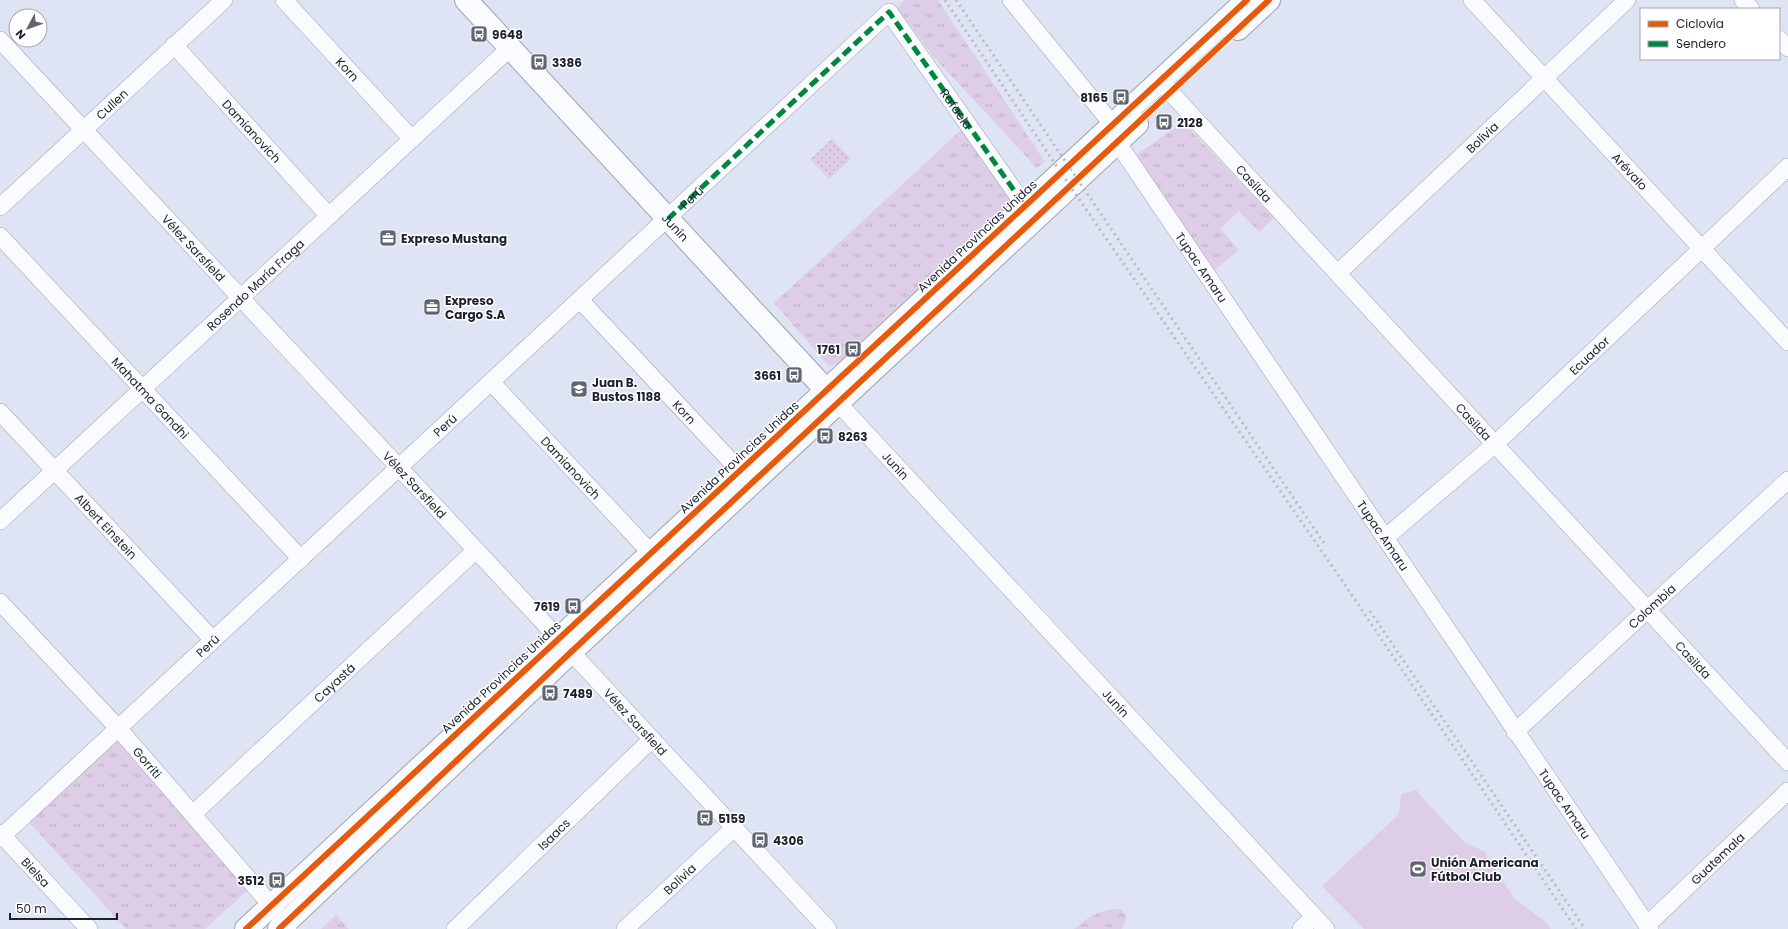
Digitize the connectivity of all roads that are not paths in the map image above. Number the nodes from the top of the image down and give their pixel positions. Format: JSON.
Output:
{"nodes":[{"id":1,"x":224,"y":0,"type":"edge"},
{"id":2,"x":284,"y":0,"type":"edge"},
{"id":3,"x":466,"y":0,"type":"edge"},
{"id":4,"x":1012,"y":0,"type":"edge"},
{"id":5,"x":1247,"y":0,"type":"edge"},
{"id":6,"x":1269,"y":0,"type":"edge"},
{"id":7,"x":1472,"y":0,"type":"edge"},
{"id":8,"x":1627,"y":0,"type":"edge"},
{"id":9,"x":1743,"y":0,"type":"edge"},
{"id":10,"x":1750,"y":8,"type":"edge"},
{"id":11,"x":889,"y":12,"type":"joint"},
{"id":12,"x":0,"y":40,"type":"edge"},
{"id":13,"x":1780,"y":40,"type":"edge"},
{"id":14,"x":174,"y":45,"type":"junction"},
{"id":15,"x":510,"y":48,"type":"junction"},
{"id":16,"x":1788,"y":48,"type":"edge"},
{"id":17,"x":1544,"y":79,"type":"junction"},
{"id":18,"x":1165,"y":87,"type":"junction"},
{"id":19,"x":84,"y":130,"type":"junction"},
{"id":20,"x":1115,"y":133,"type":"junction"},
{"id":21,"x":412,"y":139,"type":"junction"},
{"id":22,"x":1788,"y":167,"type":"edge"},
{"id":23,"x":1025,"y":206,"type":"junction"},
{"id":24,"x":0,"y":207,"type":"edge"},
{"id":25,"x":330,"y":216,"type":"junction"},
{"id":26,"x":668,"y":219,"type":"junction"},
{"id":27,"x":0,"y":236,"type":"edge"},
{"id":28,"x":1701,"y":249,"type":"junction"},
{"id":29,"x":1338,"y":273,"type":"junction"},
{"id":30,"x":240,"y":298,"type":"junction"},
{"id":31,"x":580,"y":300,"type":"junction"},
{"id":32,"x":1788,"y":342,"type":"edge"},
{"id":33,"x":491,"y":382,"type":"junction"},
{"id":34,"x":142,"y":389,"type":"junction"},
{"id":35,"x":832,"y":397,"type":"junction"},
{"id":36,"x":0,"y":412,"type":"edge"},
{"id":37,"x":1494,"y":444,"type":"junction"},
{"id":38,"x":399,"y":468,"type":"junction"},
{"id":39,"x":54,"y":470,"type":"junction"},
{"id":40,"x":740,"y":471,"type":"junction"},
{"id":41,"x":1788,"y":480,"type":"edge"},
{"id":42,"x":0,"y":520,"type":"edge"},
{"id":43,"x":1385,"y":538,"type":"junction"},
{"id":44,"x":476,"y":550,"type":"junction"},
{"id":45,"x":651,"y":553,"type":"junction"},
{"id":46,"x":301,"y":559,"type":"junction"},
{"id":47,"x":0,"y":602,"type":"edge"},
{"id":48,"x":1648,"y":610,"type":"junction"},
{"id":49,"x":213,"y":640,"type":"junction"},
{"id":50,"x":565,"y":645,"type":"junction"},
{"id":51,"x":118,"y":728,"type":"junction"},
{"id":52,"x":1515,"y":732,"type":"junction"},
{"id":53,"x":652,"y":739,"type":"junction"},
{"id":54,"x":1788,"y":762,"type":"edge"},
{"id":55,"x":1788,"y":791,"type":"edge"},
{"id":56,"x":193,"y":814,"type":"junction"},
{"id":57,"x":734,"y":828,"type":"junction"},
{"id":58,"x":1,"y":835,"type":"edge"},
{"id":59,"x":271,"y":905,"type":"junction"},
{"id":60,"x":1314,"y":916,"type":"junction"},
{"id":61,"x":284,"y":927,"type":"edge"},
{"id":62,"x":1648,"y":927,"type":"edge"},
{"id":63,"x":629,"y":928,"type":"edge"},
{"id":64,"x":89,"y":929,"type":"edge"},
{"id":65,"x":246,"y":929,"type":"edge"},
{"id":66,"x":455,"y":929,"type":"edge"},
{"id":67,"x":828,"y":929,"type":"edge"},
{"id":68,"x":1301,"y":929,"type":"edge"},
{"id":69,"x":1326,"y":929,"type":"edge"}],
"edges":[{"from":1,"to":14,"type":"street","name":"Cullen"},
{"from":2,"to":21,"type":"street","name":"Korn"},
{"from":3,"to":15,"type":"main road","name":"Junín"},
{"from":4,"to":20,"type":"street","name":"Tupac Amaru"},
{"from":5,"to":18,"type":"main road","name":"Avenida Provincias Unidas"},
{"from":6,"to":18,"type":"main road","name":"Avenida Provincias Unidas"},
{"from":7,"to":17,"type":"street","name":"Arévalo"},
{"from":8,"to":17,"type":"street","name":"Bolivia"},
{"from":9,"to":10,"type":"street"},
{"from":11,"to":23,"type":"street","name":"Rafaela"},
{"from":11,"to":26,"type":"street","name":"Perú"},
{"from":12,"to":19,"type":"street","name":"Vélez Sarsfield"},
{"from":13,"to":16,"type":"street"},
{"from":14,"to":19,"type":"street","name":"Cullen"},
{"from":14,"to":25,"type":"street","name":"Damianovich"},
{"from":15,"to":21,"type":"street","name":"Rosendo María Fraga"},
{"from":15,"to":26,"type":"main road","name":"Junín"},
{"from":17,"to":28,"type":"street","name":"Arévalo"},
{"from":17,"to":29,"type":"street","name":"Bolivia"},
{"from":18,"to":20,"type":"main road","name":"Avenida Provincias Unidas"},
{"from":18,"to":29,"type":"street","name":"Casilda"},
{"from":19,"to":24,"type":"street","name":"Cullen"},
{"from":19,"to":30,"type":"street","name":"Vélez Sarsfield"},
{"from":20,"to":23,"type":"main road","name":"Avenida Provincias Unidas"},
{"from":20,"to":35,"type":"main road","name":"Avenida Provincias Unidas"},
{"from":20,"to":43,"type":"street","name":"Tupac Amaru"},
{"from":21,"to":25,"type":"street","name":"Rosendo María Fraga"},
{"from":22,"to":28,"type":"street","name":"Ecuador"},
{"from":23,"to":35,"type":"main road","name":"Avenida Provincias Unidas"},
{"from":25,"to":30,"type":"street","name":"Rosendo María Fraga"},
{"from":26,"to":31,"type":"street","name":"Perú"},
{"from":26,"to":35,"type":"main road","name":"Junín"},
{"from":27,"to":34,"type":"street","name":"Mahatma Gandhi"},
{"from":28,"to":32,"type":"street","name":"Arévalo"},
{"from":28,"to":37,"type":"street","name":"Ecuador"},
{"from":29,"to":37,"type":"street","name":"Casilda"},
{"from":30,"to":34,"type":"street","name":"Rosendo María Fraga"},
{"from":30,"to":38,"type":"street","name":"Vélez Sarsfield"},
{"from":31,"to":33,"type":"street","name":"Perú"},
{"from":31,"to":40,"type":"street","name":"Korn"},
{"from":33,"to":38,"type":"street","name":"Perú"},
{"from":33,"to":45,"type":"street","name":"Damianovich"},
{"from":34,"to":39,"type":"street","name":"Rosendo María Fraga"},
{"from":34,"to":46,"type":"street","name":"Mahatma Gandhi"},
{"from":35,"to":40,"type":"main road","name":"Avenida Provincias Unidas"},
{"from":35,"to":50,"type":"main road","name":"Avenida Provincias Unidas"},
{"from":35,"to":60,"type":"street","name":"Junín"},
{"from":36,"to":39,"type":"street","name":"Albert Einstein"},
{"from":37,"to":43,"type":"street","name":"Ecuador"},
{"from":37,"to":48,"type":"street","name":"Casilda"},
{"from":38,"to":44,"type":"street","name":"Vélez Sarsfield"},
{"from":38,"to":46,"type":"street","name":"Perú"},
{"from":39,"to":42,"type":"street","name":"Rosendo María Fraga"},
{"from":39,"to":49,"type":"street","name":"Albert Einstein"},
{"from":40,"to":45,"type":"main road","name":"Avenida Provincias Unidas"},
{"from":41,"to":48,"type":"street","name":"Colombia"},
{"from":43,"to":52,"type":"street","name":"Tupac Amaru"},
{"from":44,"to":50,"type":"street","name":"Vélez Sarsfield"},
{"from":44,"to":56,"type":"street","name":"Cayastá"},
{"from":45,"to":50,"type":"main road","name":"Avenida Provincias Unidas"},
{"from":46,"to":49,"type":"street","name":"Perú"},
{"from":47,"to":51,"type":"street","name":"Gorriti"},
{"from":48,"to":52,"type":"street","name":"Colombia"},
{"from":48,"to":54,"type":"street","name":"Casilda"},
{"from":49,"to":51,"type":"street","name":"Perú"},
{"from":50,"to":53,"type":"street","name":"Vélez Sarsfield"},
{"from":50,"to":59,"type":"main road","name":"Avenida Provincias Unidas"},
{"from":50,"to":61,"type":"main road","name":"Avenida Provincias Unidas"},
{"from":51,"to":56,"type":"street","name":"Gorriti"},
{"from":51,"to":58,"type":"street","name":"Perú"},
{"from":52,"to":62,"type":"street","name":"Tupac Amaru"},
{"from":53,"to":57,"type":"street","name":"Vélez Sarsfield"},
{"from":53,"to":66,"type":"street","name":"Isaacs"},
{"from":55,"to":62,"type":"street","name":"Guatemala"},
{"from":56,"to":59,"type":"street","name":"Gorriti"},
{"from":57,"to":63,"type":"street","name":"Bolivia"},
{"from":57,"to":67,"type":"street","name":"Vélez Sarsfield"},
{"from":58,"to":64,"type":"street","name":"Bielsa"},
{"from":59,"to":61,"type":"street","name":"Gorriti"},
{"from":59,"to":65,"type":"main road","name":"Avenida Provincias Unidas"},
{"from":60,"to":68,"type":"street"},
{"from":60,"to":69,"type":"street","name":"Junín"}]}
